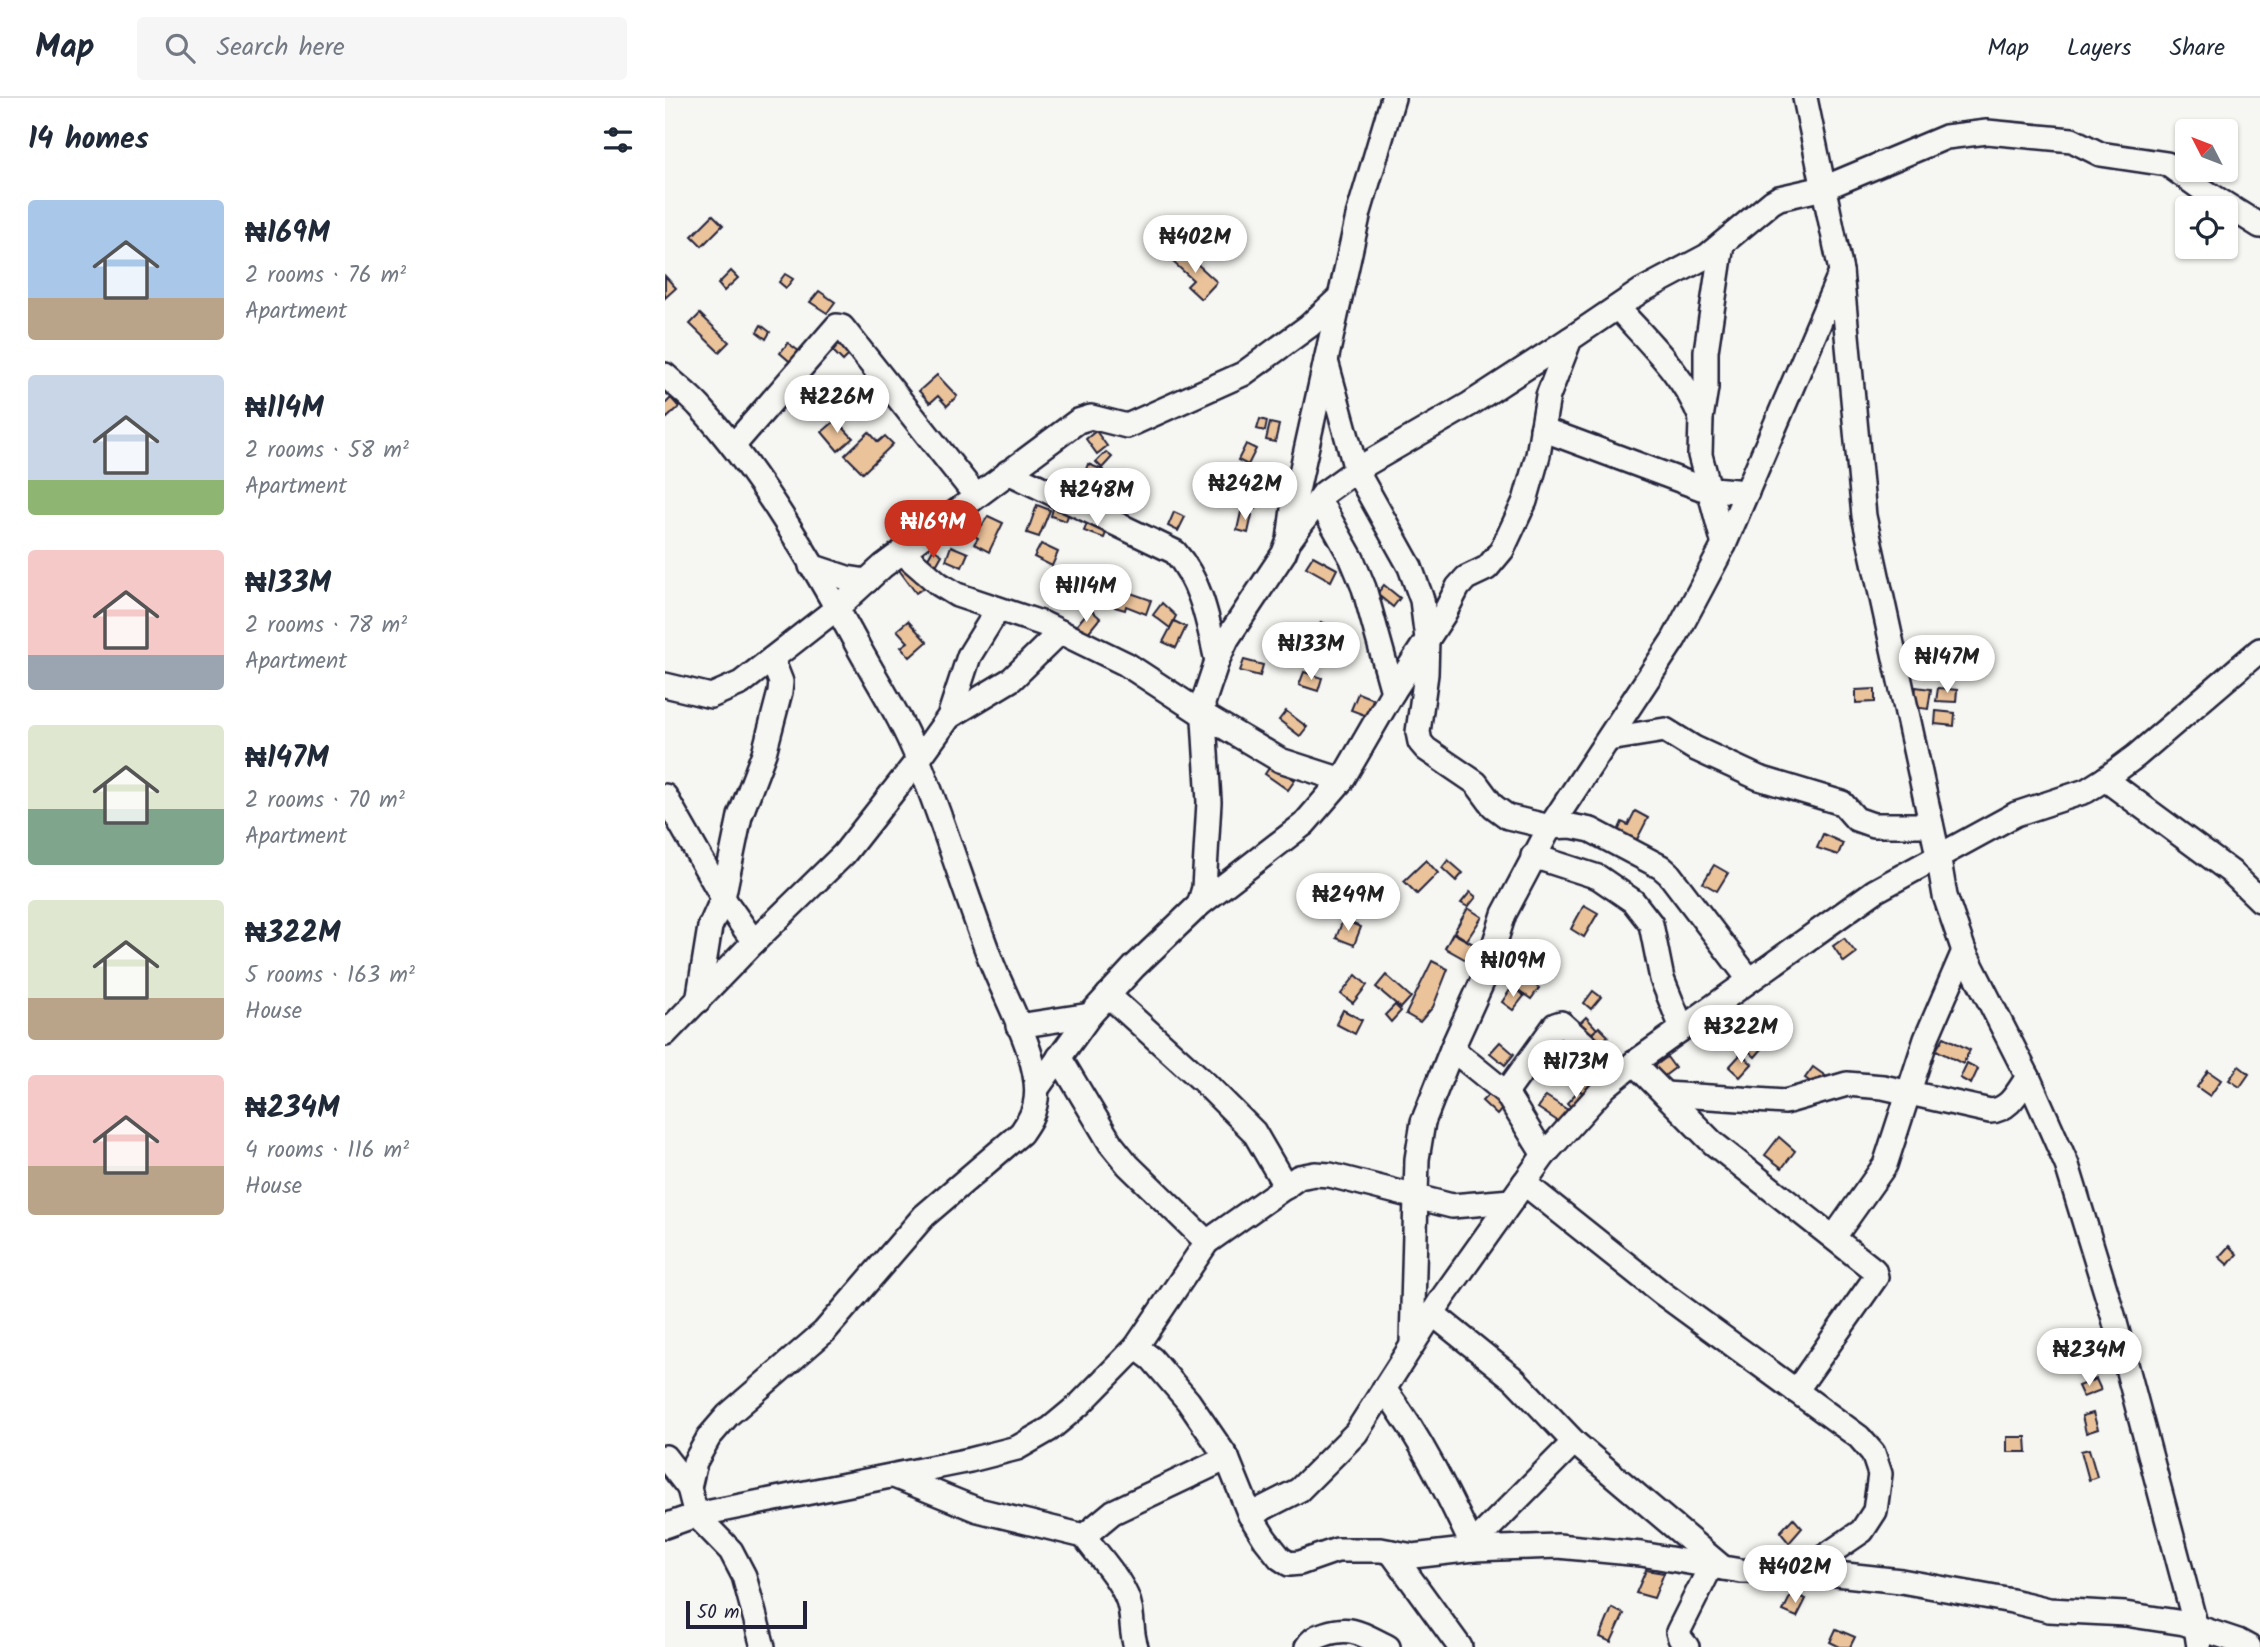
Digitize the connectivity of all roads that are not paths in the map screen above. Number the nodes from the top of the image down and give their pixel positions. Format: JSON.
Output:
{"nodes":[{"id":1,"x":1393,"y":98,"type":"edge"},
{"id":2,"x":1805,"y":98,"type":"edge"},
{"id":3,"x":1823,"y":188,"type":"junction"},
{"id":4,"x":2260,"y":226,"type":"edge"},
{"id":5,"x":1722,"y":244,"type":"junction"},
{"id":6,"x":1841,"y":271,"type":"junction"},
{"id":7,"x":1339,"y":298,"type":"junction"},
{"id":8,"x":1618,"y":308,"type":"junction"},
{"id":9,"x":1570,"y":339,"type":"junction"},
{"id":10,"x":1325,"y":359,"type":"junction"},
{"id":11,"x":665,"y":375,"type":"edge"},
{"id":12,"x":1701,"y":418,"type":"junction"},
{"id":13,"x":1542,"y":429,"type":"junction"},
{"id":14,"x":733,"y":446,"type":"junction"},
{"id":15,"x":1356,"y":470,"type":"junction"},
{"id":16,"x":1008,"y":472,"type":"junction"},
{"id":17,"x":1709,"y":490,"type":"junction"},
{"id":18,"x":1747,"y":492,"type":"junction"},
{"id":19,"x":976,"y":496,"type":"junction"},
{"id":20,"x":1319,"y":500,"type":"junction"},
{"id":21,"x":1289,"y":540,"type":"junction"},
{"id":22,"x":1724,"y":545,"type":"junction"},
{"id":23,"x":902,"y":552,"type":"junction"},
{"id":24,"x":811,"y":566,"type":"junction"},
{"id":25,"x":867,"y":581,"type":"junction"},
{"id":26,"x":837,"y":608,"type":"junction"},
{"id":27,"x":998,"y":609,"type":"junction"},
{"id":28,"x":1061,"y":632,"type":"junction"},
{"id":29,"x":1427,"y":639,"type":"junction"},
{"id":30,"x":2260,"y":650,"type":"edge"},
{"id":31,"x":772,"y":659,"type":"junction"},
{"id":32,"x":1217,"y":661,"type":"junction"},
{"id":33,"x":665,"y":685,"type":"edge"},
{"id":34,"x":1393,"y":692,"type":"junction"},
{"id":35,"x":1204,"y":715,"type":"junction"},
{"id":36,"x":949,"y":717,"type":"junction"},
{"id":37,"x":1609,"y":738,"type":"junction"},
{"id":38,"x":918,"y":760,"type":"junction"},
{"id":39,"x":2105,"y":779,"type":"junction"},
{"id":40,"x":1342,"y":780,"type":"junction"},
{"id":41,"x":665,"y":796,"type":"edge"},
{"id":42,"x":1931,"y":825,"type":"junction"},
{"id":43,"x":1550,"y":827,"type":"junction"},
{"id":44,"x":1938,"y":855,"type":"junction"},
{"id":45,"x":1533,"y":856,"type":"junction"},
{"id":46,"x":723,"y":898,"type":"junction"},
{"id":47,"x":2260,"y":900,"type":"edge"},
{"id":48,"x":1199,"y":905,"type":"junction"},
{"id":49,"x":754,"y":942,"type":"junction"},
{"id":50,"x":1964,"y":951,"type":"junction"},
{"id":51,"x":1749,"y":979,"type":"junction"},
{"id":52,"x":1108,"y":995,"type":"junction"},
{"id":53,"x":698,"y":1001,"type":"junction"},
{"id":54,"x":1090,"y":1015,"type":"junction"},
{"id":55,"x":1018,"y":1026,"type":"junction"},
{"id":56,"x":1682,"y":1028,"type":"junction"},
{"id":57,"x":665,"y":1034,"type":"edge"},
{"id":58,"x":1452,"y":1049,"type":"junction"},
{"id":59,"x":1059,"y":1057,"type":"junction"},
{"id":60,"x":1627,"y":1069,"type":"junction"},
{"id":61,"x":2028,"y":1077,"type":"junction"},
{"id":62,"x":1038,"y":1087,"type":"junction"},
{"id":63,"x":1909,"y":1092,"type":"junction"},
{"id":64,"x":1506,"y":1093,"type":"junction"},
{"id":65,"x":1665,"y":1094,"type":"junction"},
{"id":66,"x":1543,"y":1155,"type":"junction"},
{"id":67,"x":1286,"y":1187,"type":"junction"},
{"id":68,"x":1518,"y":1192,"type":"junction"},
{"id":69,"x":1416,"y":1196,"type":"junction"},
{"id":70,"x":1834,"y":1237,"type":"junction"},
{"id":71,"x":1207,"y":1242,"type":"junction"},
{"id":72,"x":1432,"y":1313,"type":"junction"},
{"id":73,"x":1412,"y":1344,"type":"junction"},
{"id":74,"x":1136,"y":1347,"type":"junction"},
{"id":75,"x":1384,"y":1389,"type":"junction"},
{"id":76,"x":1796,"y":1391,"type":"junction"},
{"id":77,"x":1574,"y":1442,"type":"junction"},
{"id":78,"x":665,"y":1457,"type":"edge"},
{"id":79,"x":1227,"y":1458,"type":"junction"},
{"id":80,"x":894,"y":1476,"type":"junction"},
{"id":81,"x":689,"y":1488,"type":"junction"},
{"id":82,"x":696,"y":1515,"type":"junction"},
{"id":83,"x":1250,"y":1515,"type":"junction"},
{"id":84,"x":665,"y":1526,"type":"edge"},
{"id":85,"x":1084,"y":1536,"type":"junction"},
{"id":86,"x":1473,"y":1547,"type":"junction"},
{"id":87,"x":1391,"y":1552,"type":"junction"},
{"id":88,"x":1717,"y":1567,"type":"junction"},
{"id":89,"x":1802,"y":1572,"type":"junction"},
{"id":90,"x":2198,"y":1637,"type":"edge"},
{"id":91,"x":763,"y":1647,"type":"edge"},
{"id":92,"x":1136,"y":1647,"type":"edge"},
{"id":93,"x":1307,"y":1647,"type":"edge"},
{"id":94,"x":1388,"y":1647,"type":"edge"},
{"id":95,"x":1460,"y":1647,"type":"edge"},
{"id":96,"x":1687,"y":1647,"type":"edge"},
{"id":97,"x":2249,"y":1647,"type":"edge"}],
"edges":[{"from":1,"to":7,"type":"street"},
{"from":2,"to":3,"type":"street"},
{"from":3,"to":4,"type":"street"},
{"from":3,"to":5,"type":"street"},
{"from":3,"to":6,"type":"street"},
{"from":5,"to":8,"type":"street"},
{"from":5,"to":12,"type":"street"},
{"from":6,"to":18,"type":"street"},
{"from":6,"to":42,"type":"street"},
{"from":7,"to":10,"type":"street"},
{"from":7,"to":16,"type":"street"},
{"from":8,"to":9,"type":"street"},
{"from":8,"to":12,"type":"street"},
{"from":9,"to":13,"type":"street"},
{"from":9,"to":15,"type":"street"},
{"from":10,"to":15,"type":"street"},
{"from":10,"to":21,"type":"street"},
{"from":11,"to":14,"type":"street"},
{"from":12,"to":17,"type":"street"},
{"from":13,"to":17,"type":"street"},
{"from":13,"to":29,"type":"street"},
{"from":14,"to":19,"type":"street"},
{"from":14,"to":24,"type":"street"},
{"from":15,"to":20,"type":"street"},
{"from":15,"to":29,"type":"street"},
{"from":16,"to":19,"type":"street"},
{"from":16,"to":32,"type":"street"},
{"from":17,"to":18,"type":"street"},
{"from":17,"to":22,"type":"street"},
{"from":18,"to":22,"type":"street"},
{"from":19,"to":23,"type":"street"},
{"from":20,"to":21,"type":"street"},
{"from":20,"to":34,"type":"street"},
{"from":21,"to":32,"type":"street"},
{"from":22,"to":37,"type":"street"},
{"from":23,"to":25,"type":"street"},
{"from":23,"to":27,"type":"street"},
{"from":24,"to":25,"type":"street"},
{"from":24,"to":26,"type":"street"},
{"from":25,"to":26,"type":"street"},
{"from":26,"to":31,"type":"street"},
{"from":26,"to":38,"type":"street"},
{"from":27,"to":28,"type":"street"},
{"from":27,"to":36,"type":"street"},
{"from":28,"to":35,"type":"street"},
{"from":28,"to":36,"type":"street"},
{"from":29,"to":34,"type":"street"},
{"from":29,"to":43,"type":"street"},
{"from":30,"to":39,"type":"street"},
{"from":31,"to":33,"type":"street"},
{"from":31,"to":46,"type":"street"},
{"from":32,"to":35,"type":"street"},
{"from":34,"to":40,"type":"street"},
{"from":35,"to":40,"type":"street"},
{"from":35,"to":48,"type":"street"},
{"from":36,"to":38,"type":"street"},
{"from":37,"to":42,"type":"street"},
{"from":37,"to":43,"type":"street"},
{"from":38,"to":49,"type":"street"},
{"from":38,"to":55,"type":"street"},
{"from":39,"to":44,"type":"street"},
{"from":39,"to":47,"type":"street"},
{"from":40,"to":48,"type":"street"},
{"from":41,"to":46,"type":"street"},
{"from":42,"to":44,"type":"street"},
{"from":43,"to":45,"type":"street"},
{"from":43,"to":51,"type":"street"},
{"from":44,"to":50,"type":"street"},
{"from":44,"to":51,"type":"street"},
{"from":45,"to":56,"type":"street"},
{"from":45,"to":58,"type":"street"},
{"from":46,"to":49,"type":"street"},
{"from":46,"to":53,"type":"street"},
{"from":48,"to":52,"type":"street"},
{"from":49,"to":53,"type":"street"},
{"from":50,"to":61,"type":"street"},
{"from":50,"to":63,"type":"street"},
{"from":51,"to":56,"type":"street"},
{"from":52,"to":54,"type":"street"},
{"from":52,"to":67,"type":"street"},
{"from":53,"to":57,"type":"street"},
{"from":54,"to":55,"type":"street"},
{"from":54,"to":59,"type":"street"},
{"from":55,"to":62,"type":"street"},
{"from":56,"to":60,"type":"street"},
{"from":58,"to":64,"type":"street"},
{"from":58,"to":69,"type":"street"},
{"from":59,"to":62,"type":"street"},
{"from":59,"to":71,"type":"street"},
{"from":60,"to":64,"type":"street"},
{"from":60,"to":65,"type":"street"},
{"from":60,"to":66,"type":"street"},
{"from":61,"to":63,"type":"street"},
{"from":61,"to":90,"type":"street"},
{"from":62,"to":81,"type":"street"},
{"from":63,"to":65,"type":"street"},
{"from":63,"to":70,"type":"street"},
{"from":64,"to":66,"type":"street"},
{"from":65,"to":70,"type":"street"},
{"from":66,"to":68,"type":"street"},
{"from":67,"to":69,"type":"street"},
{"from":67,"to":71,"type":"street"},
{"from":68,"to":69,"type":"street"},
{"from":68,"to":72,"type":"street"},
{"from":68,"to":76,"type":"street"},
{"from":69,"to":73,"type":"street"},
{"from":70,"to":76,"type":"street"},
{"from":71,"to":74,"type":"street"},
{"from":72,"to":73,"type":"street"},
{"from":72,"to":77,"type":"street"},
{"from":73,"to":75,"type":"street"},
{"from":74,"to":79,"type":"street"},
{"from":74,"to":80,"type":"street"},
{"from":75,"to":83,"type":"street"},
{"from":75,"to":86,"type":"street"},
{"from":76,"to":89,"type":"street"},
{"from":77,"to":86,"type":"street"},
{"from":77,"to":88,"type":"street"},
{"from":78,"to":81,"type":"street"},
{"from":79,"to":83,"type":"street"},
{"from":79,"to":85,"type":"street"},
{"from":80,"to":82,"type":"street"},
{"from":80,"to":85,"type":"street"},
{"from":81,"to":82,"type":"street"},
{"from":82,"to":84,"type":"street"},
{"from":82,"to":91,"type":"street"},
{"from":83,"to":87,"type":"street"},
{"from":85,"to":92,"type":"street"},
{"from":86,"to":87,"type":"street"},
{"from":86,"to":88,"type":"street"},
{"from":87,"to":95,"type":"street"},
{"from":88,"to":89,"type":"street"},
{"from":88,"to":96,"type":"street"},
{"from":89,"to":90,"type":"street"},
{"from":90,"to":97,"type":"street"},
{"from":93,"to":94,"type":"street"}]}
